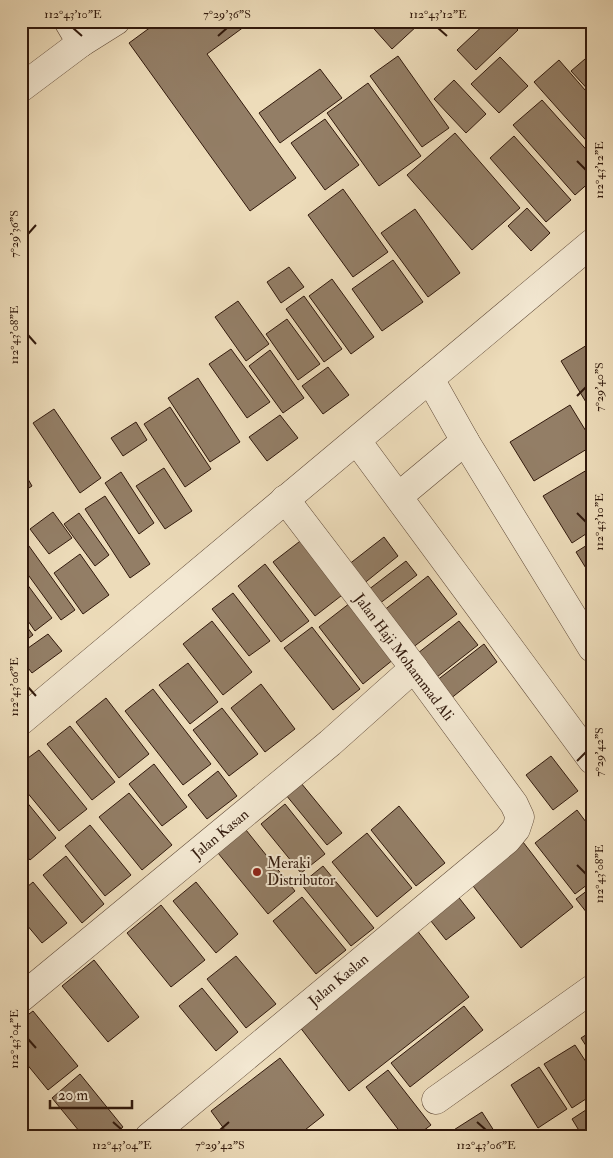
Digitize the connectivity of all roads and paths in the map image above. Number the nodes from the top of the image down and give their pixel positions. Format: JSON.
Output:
{"nodes":[{"id":1,"x":116,"y":21,"type":"edge"},
{"id":2,"x":75,"y":32,"type":"edge"},
{"id":3,"x":21,"y":88,"type":"edge"},
{"id":4,"x":592,"y":244,"type":"edge"},
{"id":5,"x":430,"y":379,"type":"junction"},
{"id":6,"x":357,"y":441,"type":"junction"},
{"id":7,"x":465,"y":441,"type":"junction"},
{"id":8,"x":399,"y":496,"type":"junction"},
{"id":9,"x":285,"y":499,"type":"junction"},
{"id":10,"x":592,"y":648,"type":"edge"},
{"id":11,"x":414,"y":668,"type":"junction"},
{"id":12,"x":21,"y":720,"type":"edge"},
{"id":13,"x":592,"y":760,"type":"edge"},
{"id":14,"x":520,"y":818,"type":"joint"},
{"id":15,"x":592,"y":989,"type":"edge"},
{"id":16,"x":21,"y":998,"type":"edge"},
{"id":17,"x":436,"y":1100,"type":"dead end"},
{"id":18,"x":150,"y":1137,"type":"edge"}],
"edges":[{"from":1,"to":2,"type":"street"},
{"from":2,"to":3,"type":"street"},
{"from":4,"to":5,"type":"street"},
{"from":5,"to":6,"type":"street"},
{"from":5,"to":7,"type":"street"},
{"from":6,"to":8,"type":"street"},
{"from":6,"to":9,"type":"street"},
{"from":7,"to":8,"type":"street"},
{"from":7,"to":10,"type":"street"},
{"from":8,"to":13,"type":"street"},
{"from":9,"to":11,"type":"street","name":"Jalan Haji Mohammad Ali"},
{"from":9,"to":12,"type":"street"},
{"from":11,"to":14,"type":"street","name":"Jalan Haji Mohammad Ali"},
{"from":11,"to":16,"type":"street","name":"Jalan Kasan"},
{"from":14,"to":18,"type":"street","name":"Jalan Kaslan"},
{"from":15,"to":17,"type":"street"}]}
